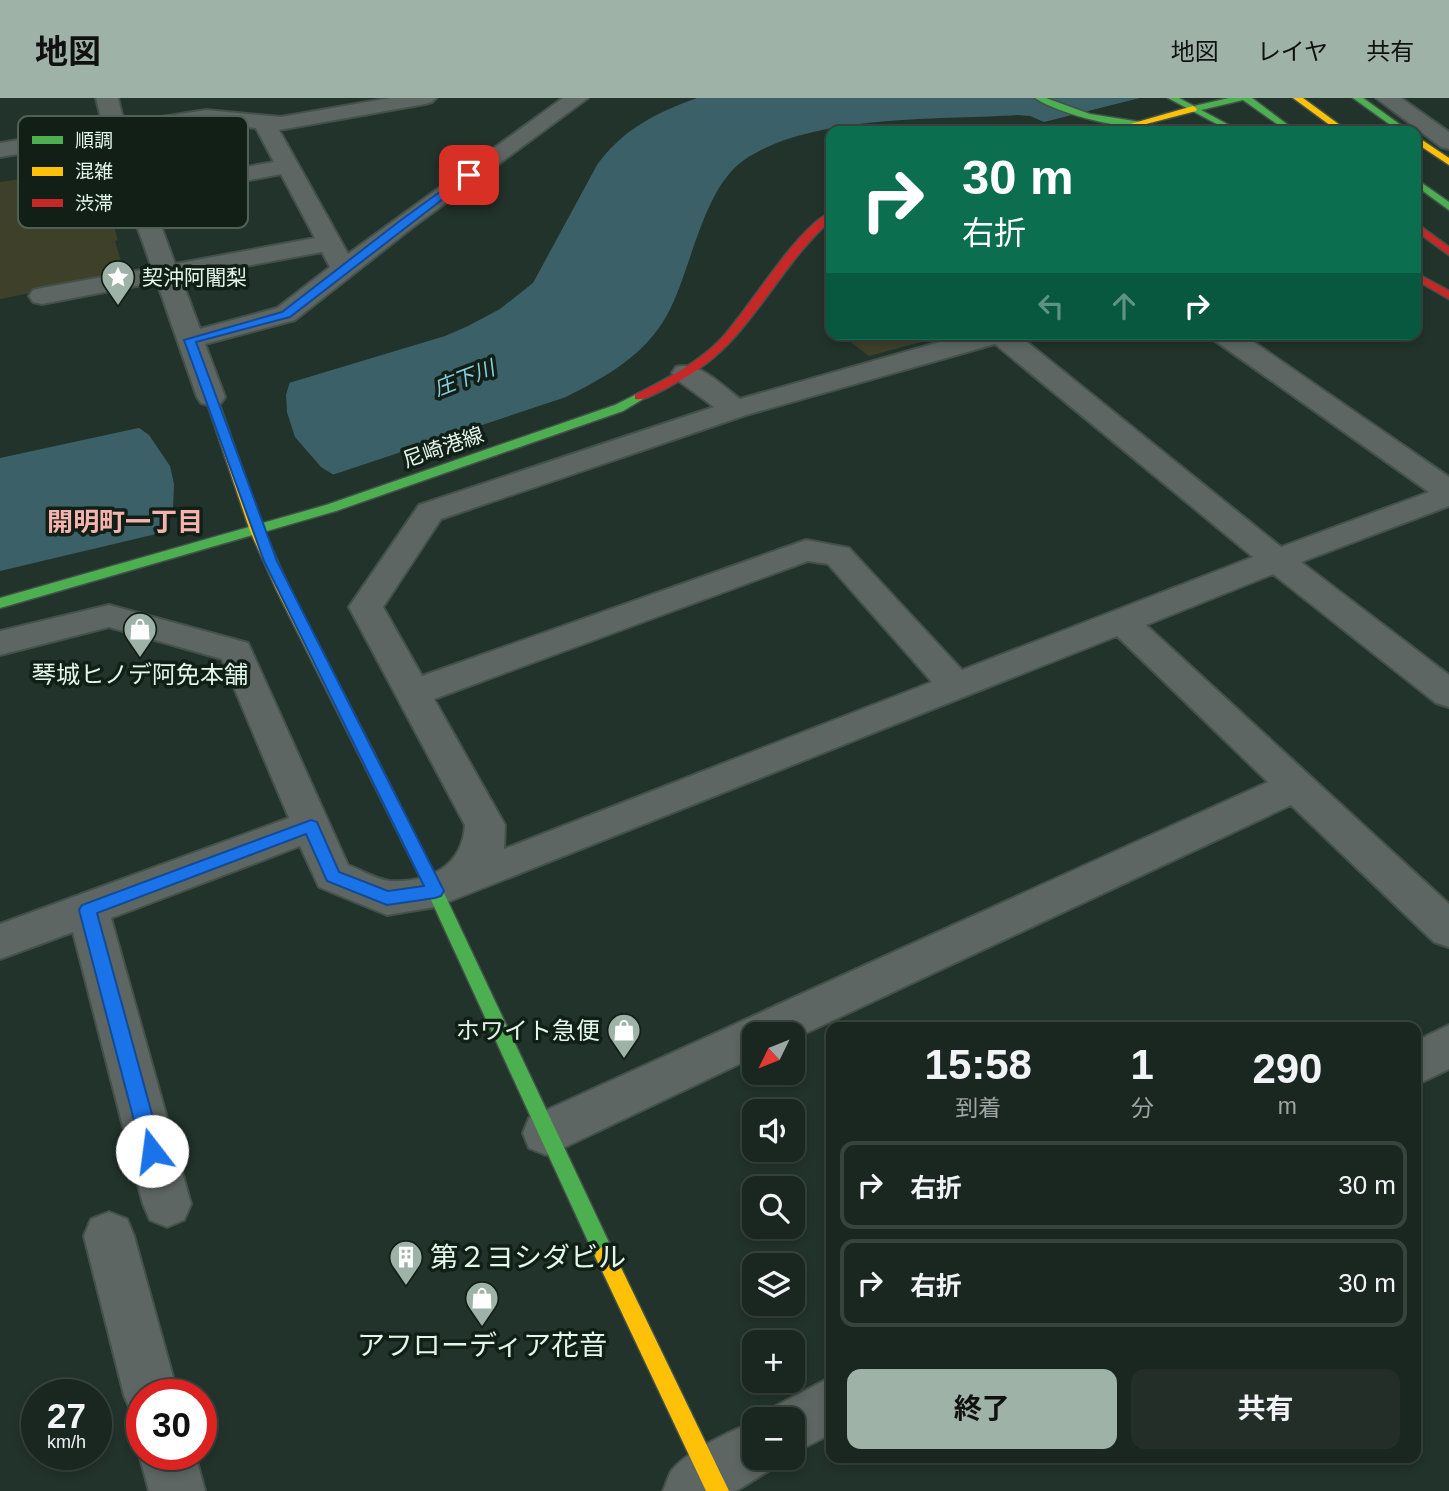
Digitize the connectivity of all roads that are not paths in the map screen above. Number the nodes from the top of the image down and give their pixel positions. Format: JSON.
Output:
{"nodes":[{"id":1,"x":107,"y":98,"type":"edge"},
{"id":2,"x":425,"y":98,"type":"edge"},
{"id":3,"x":577,"y":98,"type":"edge"},
{"id":4,"x":1039,"y":98,"type":"edge"},
{"id":5,"x":1172,"y":98,"type":"edge"},
{"id":6,"x":1240,"y":98,"type":"edge"},
{"id":7,"x":1246,"y":98,"type":"edge"},
{"id":8,"x":1297,"y":98,"type":"edge"},
{"id":9,"x":1357,"y":98,"type":"edge"},
{"id":10,"x":1387,"y":98,"type":"edge"},
{"id":11,"x":1110,"y":104,"type":"dead end"},
{"id":12,"x":1189,"y":104,"type":"edge"},
{"id":13,"x":111,"y":116,"type":"edge"},
{"id":14,"x":248,"y":120,"type":"edge"},
{"id":15,"x":264,"y":122,"type":"junction"},
{"id":16,"x":1143,"y":123,"type":"junction"},
{"id":17,"x":1131,"y":126,"type":"edge"},
{"id":18,"x":1149,"y":126,"type":"edge"},
{"id":19,"x":1227,"y":126,"type":"edge"},
{"id":20,"x":1285,"y":126,"type":"edge"},
{"id":21,"x":1337,"y":126,"type":"edge"},
{"id":22,"x":1398,"y":126,"type":"edge"},
{"id":23,"x":1421,"y":142,"type":"edge"},
{"id":24,"x":1449,"y":142,"type":"edge"},
{"id":25,"x":18,"y":147,"type":"edge"},
{"id":26,"x":0,"y":150,"type":"edge"},
{"id":27,"x":1449,"y":162,"type":"edge"},
{"id":28,"x":288,"y":166,"type":"junction"},
{"id":29,"x":248,"y":173,"type":"edge"},
{"id":30,"x":1421,"y":187,"type":"edge"},
{"id":31,"x":1449,"y":207,"type":"edge"},
{"id":32,"x":826,"y":219,"type":"edge"},
{"id":33,"x":150,"y":228,"type":"edge"},
{"id":34,"x":1421,"y":228,"type":"edge"},
{"id":35,"x":1421,"y":229,"type":"edge"},
{"id":36,"x":1449,"y":242,"type":"edge"},
{"id":37,"x":329,"y":243,"type":"junction"},
{"id":38,"x":1449,"y":252,"type":"edge"},
{"id":39,"x":343,"y":269,"type":"junction"},
{"id":40,"x":165,"y":272,"type":"junction"},
{"id":41,"x":1421,"y":279,"type":"edge"},
{"id":42,"x":42,"y":296,"type":"dead end"},
{"id":43,"x":1449,"y":296,"type":"edge"},
{"id":44,"x":189,"y":340,"type":"junction"},
{"id":45,"x":978,"y":340,"type":"edge"},
{"id":46,"x":1006,"y":340,"type":"edge"},
{"id":47,"x":1232,"y":340,"type":"edge"},
{"id":48,"x":686,"y":373,"type":"junction"},
{"id":49,"x":211,"y":397,"type":"joint"},
{"id":50,"x":736,"y":410,"type":"junction"},
{"id":51,"x":1449,"y":493,"type":"edge"},
{"id":52,"x":257,"y":531,"type":"junction"},
{"id":53,"x":1277,"y":560,"type":"junction"},
{"id":54,"x":0,"y":603,"type":"edge"},
{"id":55,"x":1121,"y":621,"type":"junction"},
{"id":56,"x":0,"y":643,"type":"edge"},
{"id":57,"x":956,"y":686,"type":"junction"},
{"id":58,"x":412,"y":693,"type":"junction"},
{"id":59,"x":1449,"y":694,"type":"edge"},
{"id":60,"x":1296,"y":786,"type":"junction"},
{"id":61,"x":311,"y":826,"type":"junction"},
{"id":62,"x":445,"y":887,"type":"junction"},
{"id":63,"x":88,"y":910,"type":"junction"},
{"id":64,"x":1449,"y":930,"type":"edge"},
{"id":65,"x":0,"y":943,"type":"edge"},
{"id":66,"x":785,"y":1022,"type":"edge"},
{"id":67,"x":742,"y":1042,"type":"edge"},
{"id":68,"x":1449,"y":1045,"type":"edge"},
{"id":69,"x":1421,"y":1062,"type":"edge"},
{"id":70,"x":546,"y":1133,"type":"junction"},
{"id":71,"x":167,"y":1204,"type":"dead end"},
{"id":72,"x":109,"y":1236,"type":"dead end"},
{"id":73,"x":147,"y":1379,"type":"edge"},
{"id":74,"x":826,"y":1407,"type":"edge"},
{"id":75,"x":805,"y":1419,"type":"edge"},
{"id":76,"x":171,"y":1470,"type":"edge"},
{"id":77,"x":718,"y":1476,"type":"edge"},
{"id":78,"x":177,"y":1491,"type":"edge"}],
"edges":[{"from":1,"to":13,"type":"street"},
{"from":2,"to":15,"type":"street"},
{"from":3,"to":39,"type":"street"},
{"from":4,"to":16,"type":"main road"},
{"from":5,"to":12,"type":"main road"},
{"from":6,"to":12,"type":"main road"},
{"from":7,"to":20,"type":"main road"},
{"from":8,"to":21,"type":"main road"},
{"from":9,"to":22,"type":"main road"},
{"from":10,"to":24,"type":"street"},
{"from":11,"to":16,"type":"main road"},
{"from":12,"to":16,"type":"main road"},
{"from":12,"to":19,"type":"main road"},
{"from":14,"to":15,"type":"street"},
{"from":15,"to":28,"type":"street"},
{"from":16,"to":17,"type":"main road"},
{"from":16,"to":18,"type":"main road"},
{"from":23,"to":27,"type":"main road"},
{"from":25,"to":26,"type":"street"},
{"from":28,"to":29,"type":"street"},
{"from":28,"to":37,"type":"street"},
{"from":30,"to":31,"type":"main road"},
{"from":32,"to":48,"type":"main road","name":"尼崎港線"},
{"from":33,"to":40,"type":"street"},
{"from":34,"to":36,"type":"main road"},
{"from":35,"to":38,"type":"main road"},
{"from":37,"to":39,"type":"street"},
{"from":37,"to":40,"type":"street"},
{"from":39,"to":44,"type":"street"},
{"from":40,"to":42,"type":"street"},
{"from":40,"to":44,"type":"street"},
{"from":41,"to":43,"type":"main road"},
{"from":44,"to":49,"type":"street"},
{"from":45,"to":50,"type":"street"},
{"from":46,"to":53,"type":"street"},
{"from":47,"to":51,"type":"street"},
{"from":48,"to":50,"type":"street"},
{"from":48,"to":52,"type":"main road","name":"尼崎港線"},
{"from":49,"to":52,"type":"main road"},
{"from":50,"to":58,"type":"street"},
{"from":51,"to":53,"type":"street"},
{"from":52,"to":54,"type":"main road","name":"尼崎港線"},
{"from":52,"to":62,"type":"main road"},
{"from":53,"to":55,"type":"street"},
{"from":53,"to":59,"type":"street"},
{"from":55,"to":57,"type":"street"},
{"from":55,"to":60,"type":"street"},
{"from":56,"to":61,"type":"street"},
{"from":57,"to":58,"type":"street"},
{"from":57,"to":62,"type":"street"},
{"from":58,"to":62,"type":"street"},
{"from":60,"to":64,"type":"street"},
{"from":60,"to":66,"type":"street"},
{"from":61,"to":62,"type":"street"},
{"from":61,"to":63,"type":"street"},
{"from":62,"to":70,"type":"main road"},
{"from":63,"to":65,"type":"street"},
{"from":63,"to":71,"type":"street"},
{"from":67,"to":70,"type":"street"},
{"from":68,"to":69,"type":"street"},
{"from":70,"to":77,"type":"main road"},
{"from":72,"to":73,"type":"street"},
{"from":74,"to":75,"type":"street"},
{"from":76,"to":78,"type":"street"}]}
